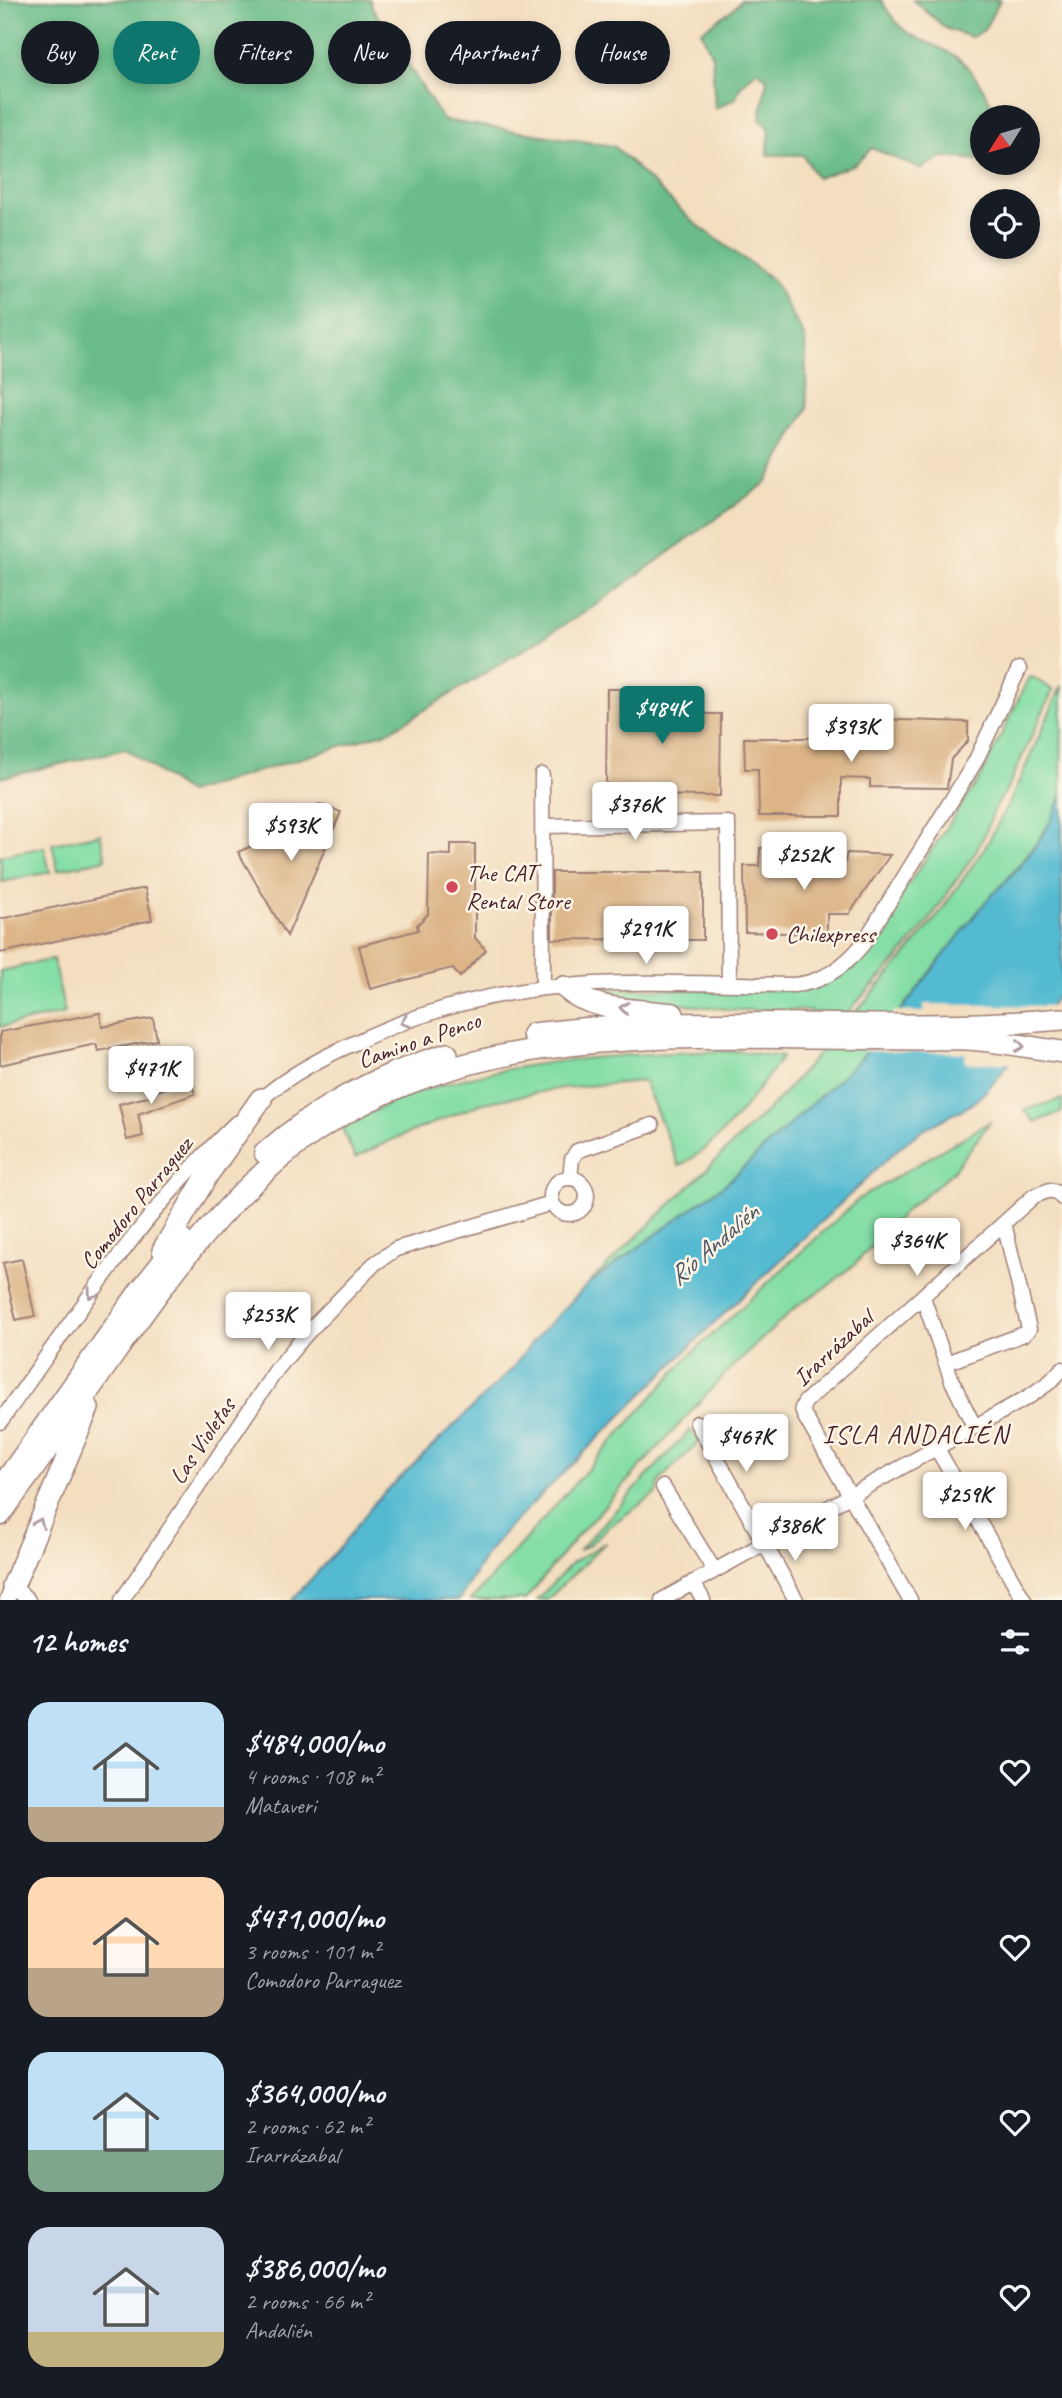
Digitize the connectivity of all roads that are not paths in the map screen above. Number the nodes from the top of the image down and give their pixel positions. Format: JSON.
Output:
{"nodes":[{"id":1,"x":1019,"y":670,"type":"dead end"},
{"id":2,"x":542,"y":775,"type":"dead end"},
{"id":3,"x":542,"y":827,"type":"junction"},
{"id":4,"x":729,"y":984,"type":"junction"},
{"id":5,"x":553,"y":988,"type":"junction"},
{"id":6,"x":1062,"y":1019,"type":"edge"},
{"id":7,"x":741,"y":1022,"type":"junction"},
{"id":8,"x":786,"y":1030,"type":"junction"},
{"id":9,"x":1062,"y":1052,"type":"edge"},
{"id":10,"x":261,"y":1099,"type":"junction"},
{"id":11,"x":652,"y":1125,"type":"dead end"},
{"id":12,"x":569,"y":1178,"type":"junction"},
{"id":13,"x":1058,"y":1194,"type":"edge"},
{"id":14,"x":552,"y":1196,"type":"junction"},
{"id":15,"x":1004,"y":1223,"type":"junction"},
{"id":16,"x":140,"y":1292,"type":"junction"},
{"id":17,"x":923,"y":1297,"type":"junction"},
{"id":18,"x":112,"y":1358,"type":"junction"},
{"id":19,"x":946,"y":1363,"type":"junction"},
{"id":20,"x":1062,"y":1369,"type":"edge"},
{"id":21,"x":0,"y":1422,"type":"edge"},
{"id":22,"x":697,"y":1423,"type":"dead end"},
{"id":23,"x":974,"y":1426,"type":"junction"},
{"id":24,"x":936,"y":1447,"type":"junction"},
{"id":25,"x":663,"y":1487,"type":"dead end"},
{"id":26,"x":0,"y":1489,"type":"edge"},
{"id":27,"x":849,"y":1494,"type":"junction"},
{"id":28,"x":0,"y":1516,"type":"edge"},
{"id":29,"x":764,"y":1542,"type":"junction"},
{"id":30,"x":715,"y":1570,"type":"junction"},
{"id":31,"x":694,"y":1582,"type":"junction"},
{"id":32,"x":16,"y":1595,"type":"edge"},
{"id":33,"x":122,"y":1600,"type":"edge"},
{"id":34,"x":662,"y":1600,"type":"edge"},
{"id":35,"x":703,"y":1600,"type":"edge"},
{"id":36,"x":796,"y":1600,"type":"edge"},
{"id":37,"x":909,"y":1600,"type":"edge"},
{"id":38,"x":1024,"y":1600,"type":"edge"}],
"edges":[{"from":1,"to":4,"type":"street","name":"Comodoro Parraguez"},
{"from":2,"to":3,"type":"street"},
{"from":3,"to":4,"type":"street"},
{"from":3,"to":5,"type":"street"},
{"from":4,"to":5,"type":"street","name":"Comodoro Parraguez"},
{"from":7,"to":5,"type":"highway","one_way":true},
{"from":5,"to":10,"type":"street","name":"Comodoro Parraguez","one_way":true},
{"from":6,"to":8,"type":"highway","name":"Camino a Penco"},
{"from":7,"to":8,"type":"highway","name":"Camino a Penco"},
{"from":7,"to":16,"type":"highway","name":"Camino a Penco"},
{"from":8,"to":9,"type":"highway","name":"Camino a Penco","one_way":true},
{"from":8,"to":18,"type":"highway","name":"Camino a Penco"},
{"from":10,"to":16,"type":"highway"},
{"from":10,"to":21,"type":"street","name":"Comodoro Parraguez","one_way":true},
{"from":11,"to":12,"type":"street"},
{"from":12,"to":14,"type":"street"},
{"from":12,"to":14,"type":"street"},
{"from":13,"to":15,"type":"street","name":"Irarrázabal"},
{"from":14,"to":33,"type":"street","name":"Las Violetas"},
{"from":15,"to":17,"type":"street","name":"Irarrázabal"},
{"from":15,"to":19,"type":"street"},
{"from":16,"to":26,"type":"highway","name":"Camino a Penco"},
{"from":17,"to":19,"type":"street"},
{"from":17,"to":27,"type":"street","name":"Irarrázabal"},
{"from":18,"to":28,"type":"highway","name":"Camino a Penco"},
{"from":32,"to":18,"type":"highway","one_way":true},
{"from":19,"to":23,"type":"street"},
{"from":20,"to":23,"type":"street"},
{"from":22,"to":29,"type":"street"},
{"from":23,"to":24,"type":"street"},
{"from":24,"to":27,"type":"street"},
{"from":24,"to":38,"type":"street"},
{"from":25,"to":30,"type":"street"},
{"from":27,"to":29,"type":"street"},
{"from":27,"to":37,"type":"street"},
{"from":29,"to":30,"type":"street"},
{"from":29,"to":36,"type":"street"},
{"from":30,"to":31,"type":"street"},
{"from":31,"to":34,"type":"street"},
{"from":31,"to":35,"type":"street"}]}
